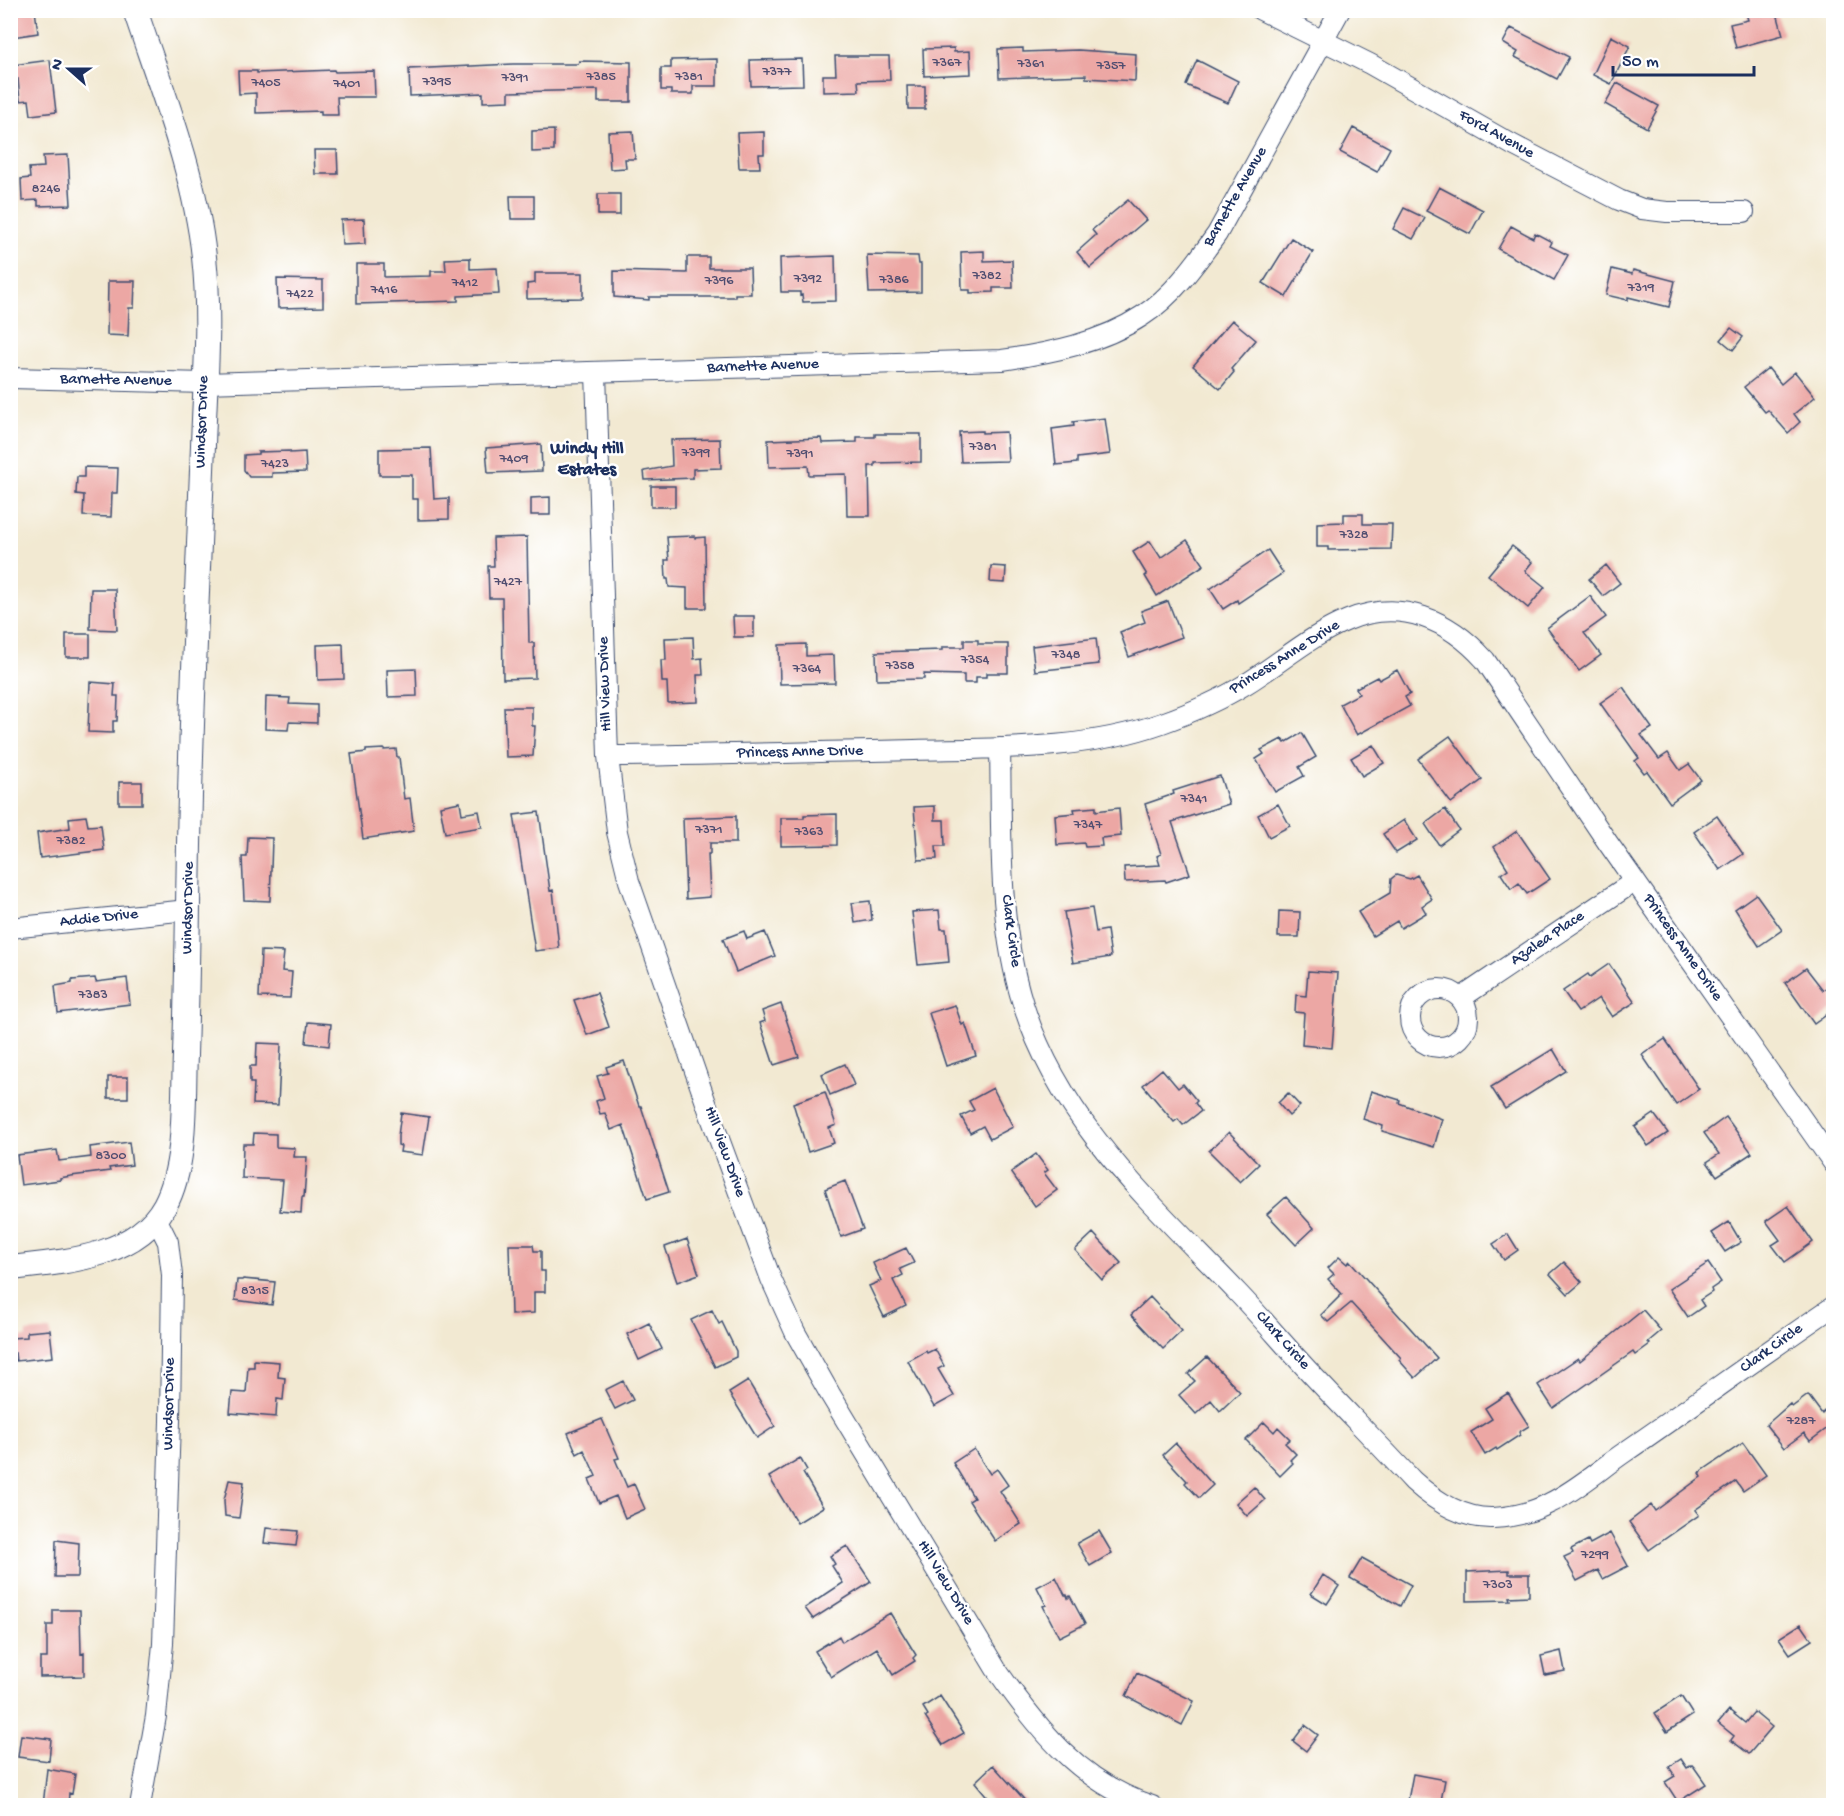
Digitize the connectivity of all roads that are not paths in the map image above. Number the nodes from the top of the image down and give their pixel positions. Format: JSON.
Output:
{"nodes":[{"id":1,"x":135,"y":10,"type":"edge"},
{"id":2,"x":1261,"y":10,"type":"edge"},
{"id":3,"x":1340,"y":10,"type":"edge"},
{"id":4,"x":1323,"y":41,"type":"junction"},
{"id":5,"x":1744,"y":212,"type":"dead end"},
{"id":6,"x":596,"y":372,"type":"junction"},
{"id":7,"x":10,"y":378,"type":"edge"},
{"id":8,"x":205,"y":383,"type":"junction"},
{"id":9,"x":1000,"y":748,"type":"junction"},
{"id":10,"x":608,"y":756,"type":"junction"},
{"id":11,"x":1635,"y":881,"type":"junction"},
{"id":12,"x":188,"y":910,"type":"junction"},
{"id":13,"x":10,"y":928,"type":"edge"},
{"id":14,"x":1461,"y":998,"type":"dead end"},
{"id":15,"x":1833,"y":1164,"type":"edge"},
{"id":16,"x":156,"y":1218,"type":"junction"},
{"id":17,"x":10,"y":1268,"type":"edge"},
{"id":18,"x":1833,"y":1306,"type":"edge"},
{"id":19,"x":140,"y":1806,"type":"edge"},
{"id":20,"x":1152,"y":1806,"type":"edge"}],
"edges":[{"from":1,"to":8,"type":"street","name":"Windsor Drive"},
{"from":2,"to":4,"type":"street","name":"Ford Avenue"},
{"from":3,"to":4,"type":"street","name":"Barnette Avenue"},
{"from":4,"to":5,"type":"street","name":"Ford Avenue"},
{"from":4,"to":6,"type":"street","name":"Barnette Avenue"},
{"from":6,"to":8,"type":"street","name":"Barnette Avenue"},
{"from":6,"to":10,"type":"street","name":"Hill View Drive"},
{"from":7,"to":8,"type":"street","name":"Barnette Avenue"},
{"from":8,"to":12,"type":"street","name":"Windsor Drive"},
{"from":9,"to":10,"type":"street","name":"Princess Anne Drive"},
{"from":9,"to":11,"type":"street","name":"Princess Anne Drive"},
{"from":9,"to":18,"type":"street","name":"Clark Circle"},
{"from":10,"to":20,"type":"street","name":"Hill View Drive"},
{"from":11,"to":14,"type":"street","name":"Azalea Place"},
{"from":11,"to":15,"type":"street","name":"Princess Anne Drive"},
{"from":12,"to":13,"type":"street","name":"Addie Drive"},
{"from":12,"to":16,"type":"street","name":"Windsor Drive"},
{"from":16,"to":17,"type":"street"},
{"from":16,"to":19,"type":"street","name":"Windsor Drive"}]}
